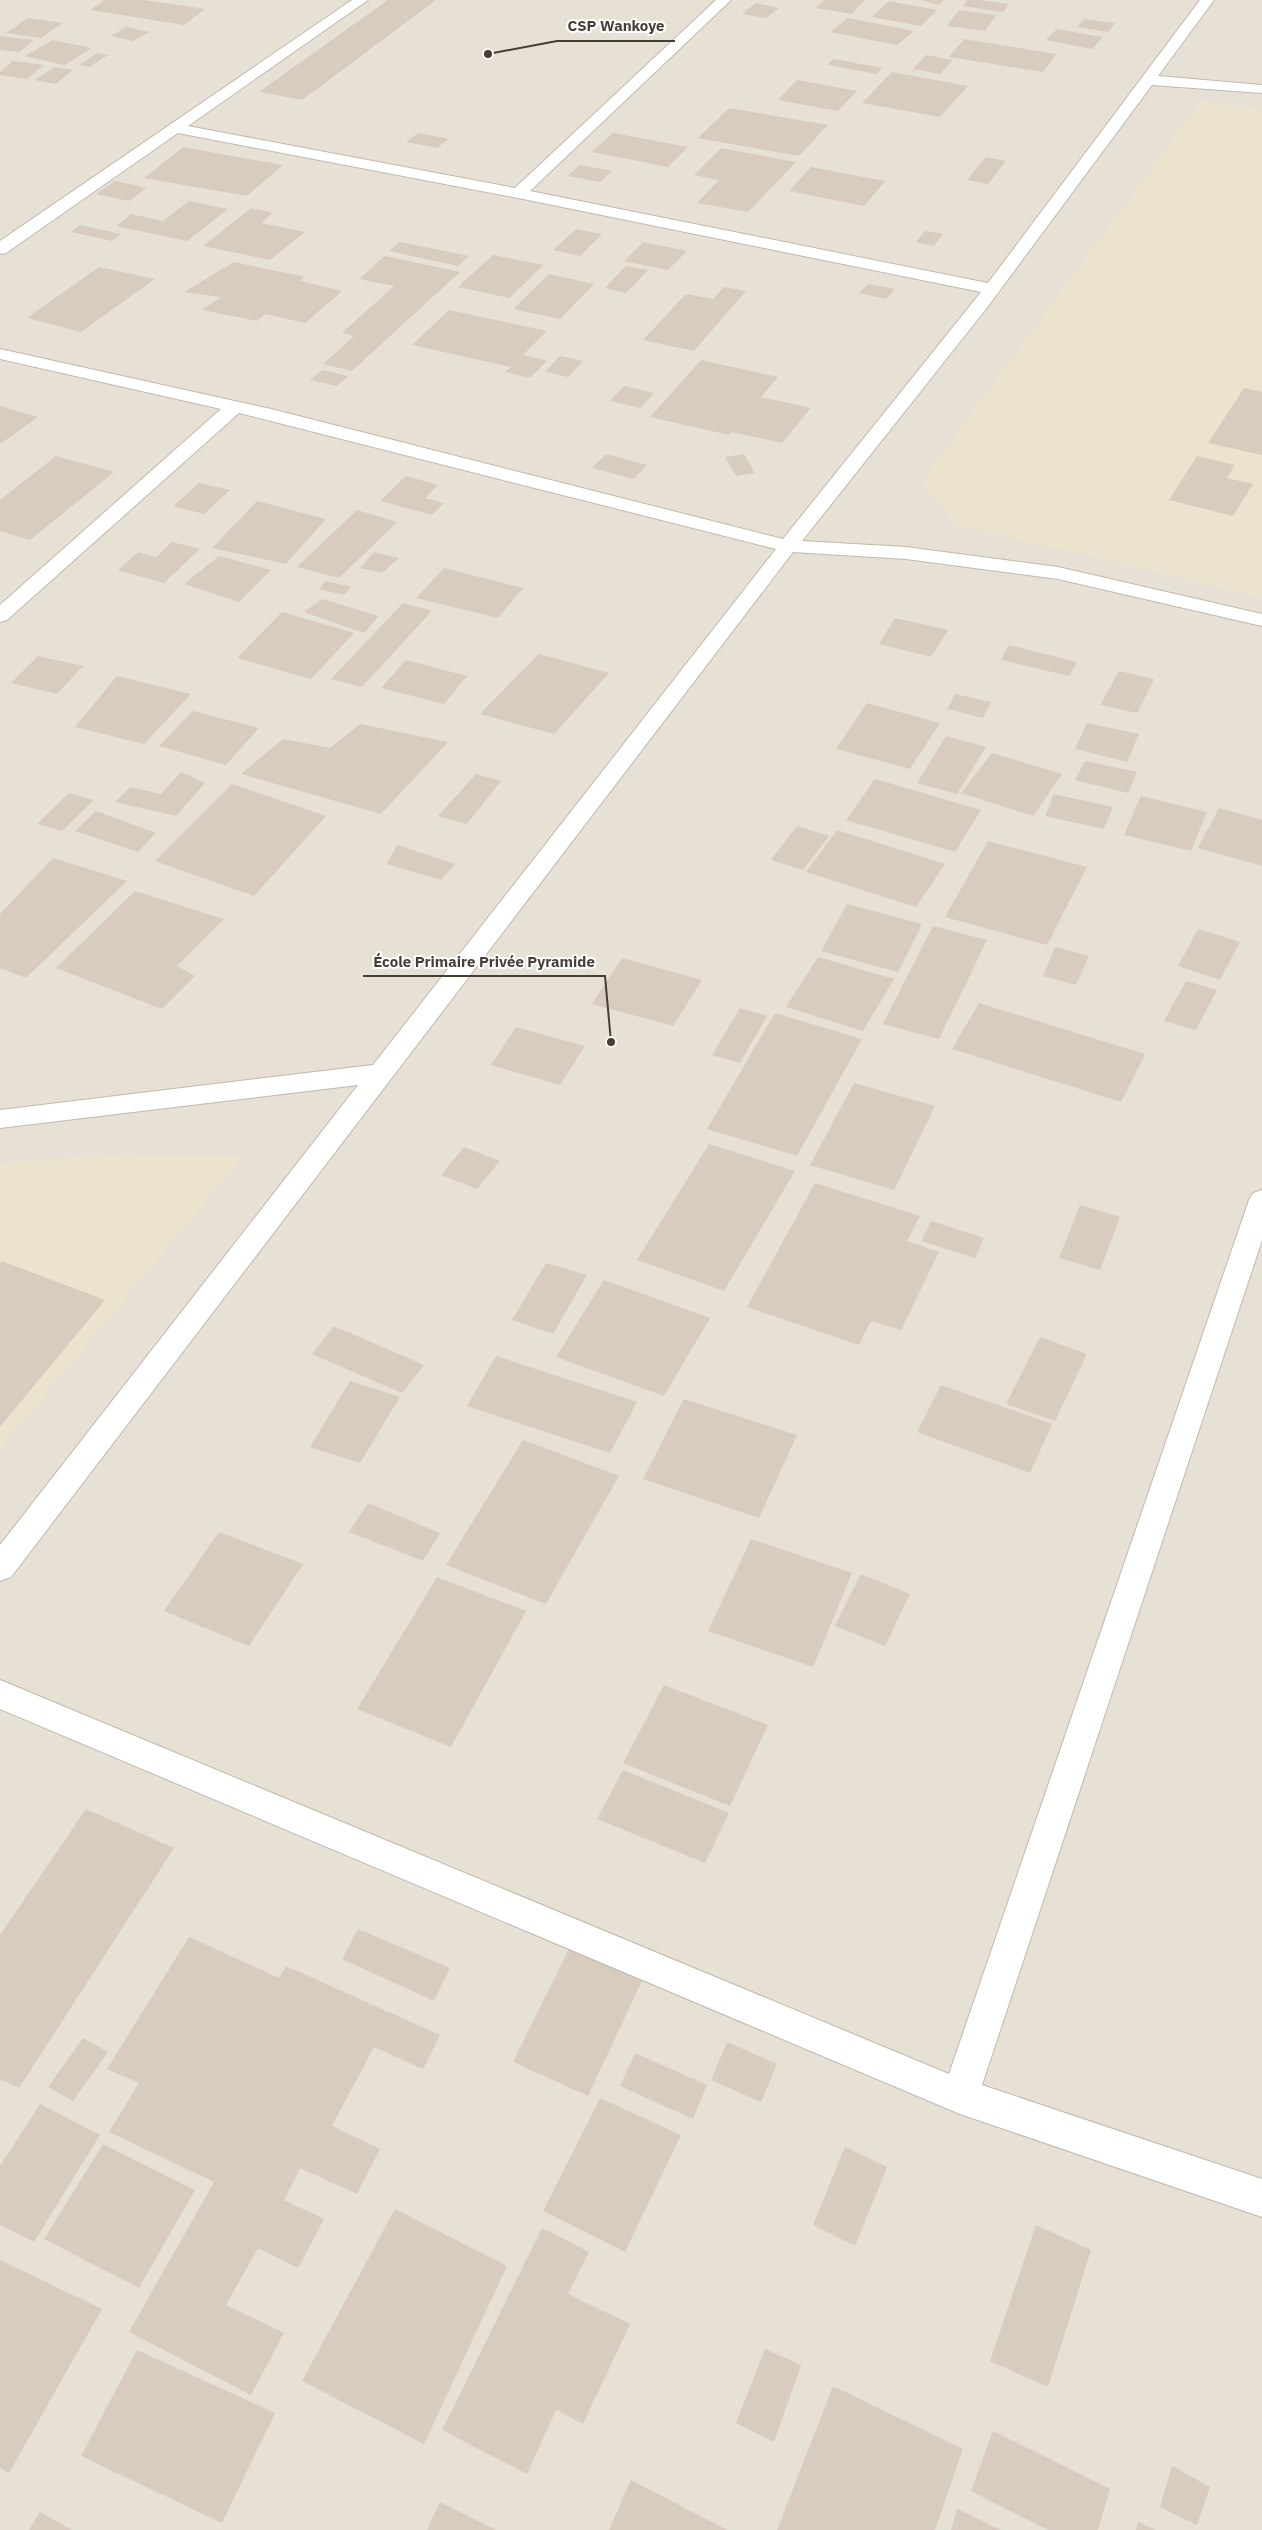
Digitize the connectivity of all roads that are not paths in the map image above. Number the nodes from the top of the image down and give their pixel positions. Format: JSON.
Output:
{"nodes":[{"id":1,"x":361,"y":0,"type":"edge"},
{"id":2,"x":724,"y":0,"type":"edge"},
{"id":3,"x":1208,"y":0,"type":"edge"},
{"id":4,"x":1148,"y":80,"type":"junction"},
{"id":5,"x":1262,"y":89,"type":"edge"},
{"id":6,"x":174,"y":128,"type":"junction"},
{"id":7,"x":518,"y":193,"type":"junction"},
{"id":8,"x":0,"y":249,"type":"edge"},
{"id":9,"x":992,"y":289,"type":"junction"},
{"id":10,"x":0,"y":354,"type":"edge"},
{"id":11,"x":235,"y":407,"type":"junction"},
{"id":12,"x":788,"y":546,"type":"junction"},
{"id":13,"x":0,"y":616,"type":"edge"},
{"id":14,"x":1262,"y":620,"type":"edge"},
{"id":15,"x":382,"y":1073,"type":"junction"},
{"id":16,"x":0,"y":1119,"type":"edge"},
{"id":17,"x":1262,"y":1200,"type":"edge"},
{"id":18,"x":0,"y":1568,"type":"edge"},
{"id":19,"x":0,"y":1694,"type":"edge"},
{"id":20,"x":960,"y":2096,"type":"junction"},
{"id":21,"x":1262,"y":2198,"type":"edge"}],
"edges":[{"from":1,"to":6,"type":"street"},
{"from":2,"to":7,"type":"street"},
{"from":3,"to":4,"type":"street"},
{"from":4,"to":5,"type":"street"},
{"from":4,"to":9,"type":"street"},
{"from":6,"to":7,"type":"street"},
{"from":6,"to":8,"type":"street"},
{"from":7,"to":9,"type":"street"},
{"from":9,"to":12,"type":"street"},
{"from":10,"to":11,"type":"street"},
{"from":11,"to":12,"type":"street"},
{"from":11,"to":13,"type":"street"},
{"from":12,"to":14,"type":"street"},
{"from":12,"to":15,"type":"street"},
{"from":15,"to":16,"type":"street"},
{"from":15,"to":18,"type":"street"},
{"from":17,"to":20,"type":"street"},
{"from":19,"to":20,"type":"street"},
{"from":20,"to":21,"type":"street"}]}
